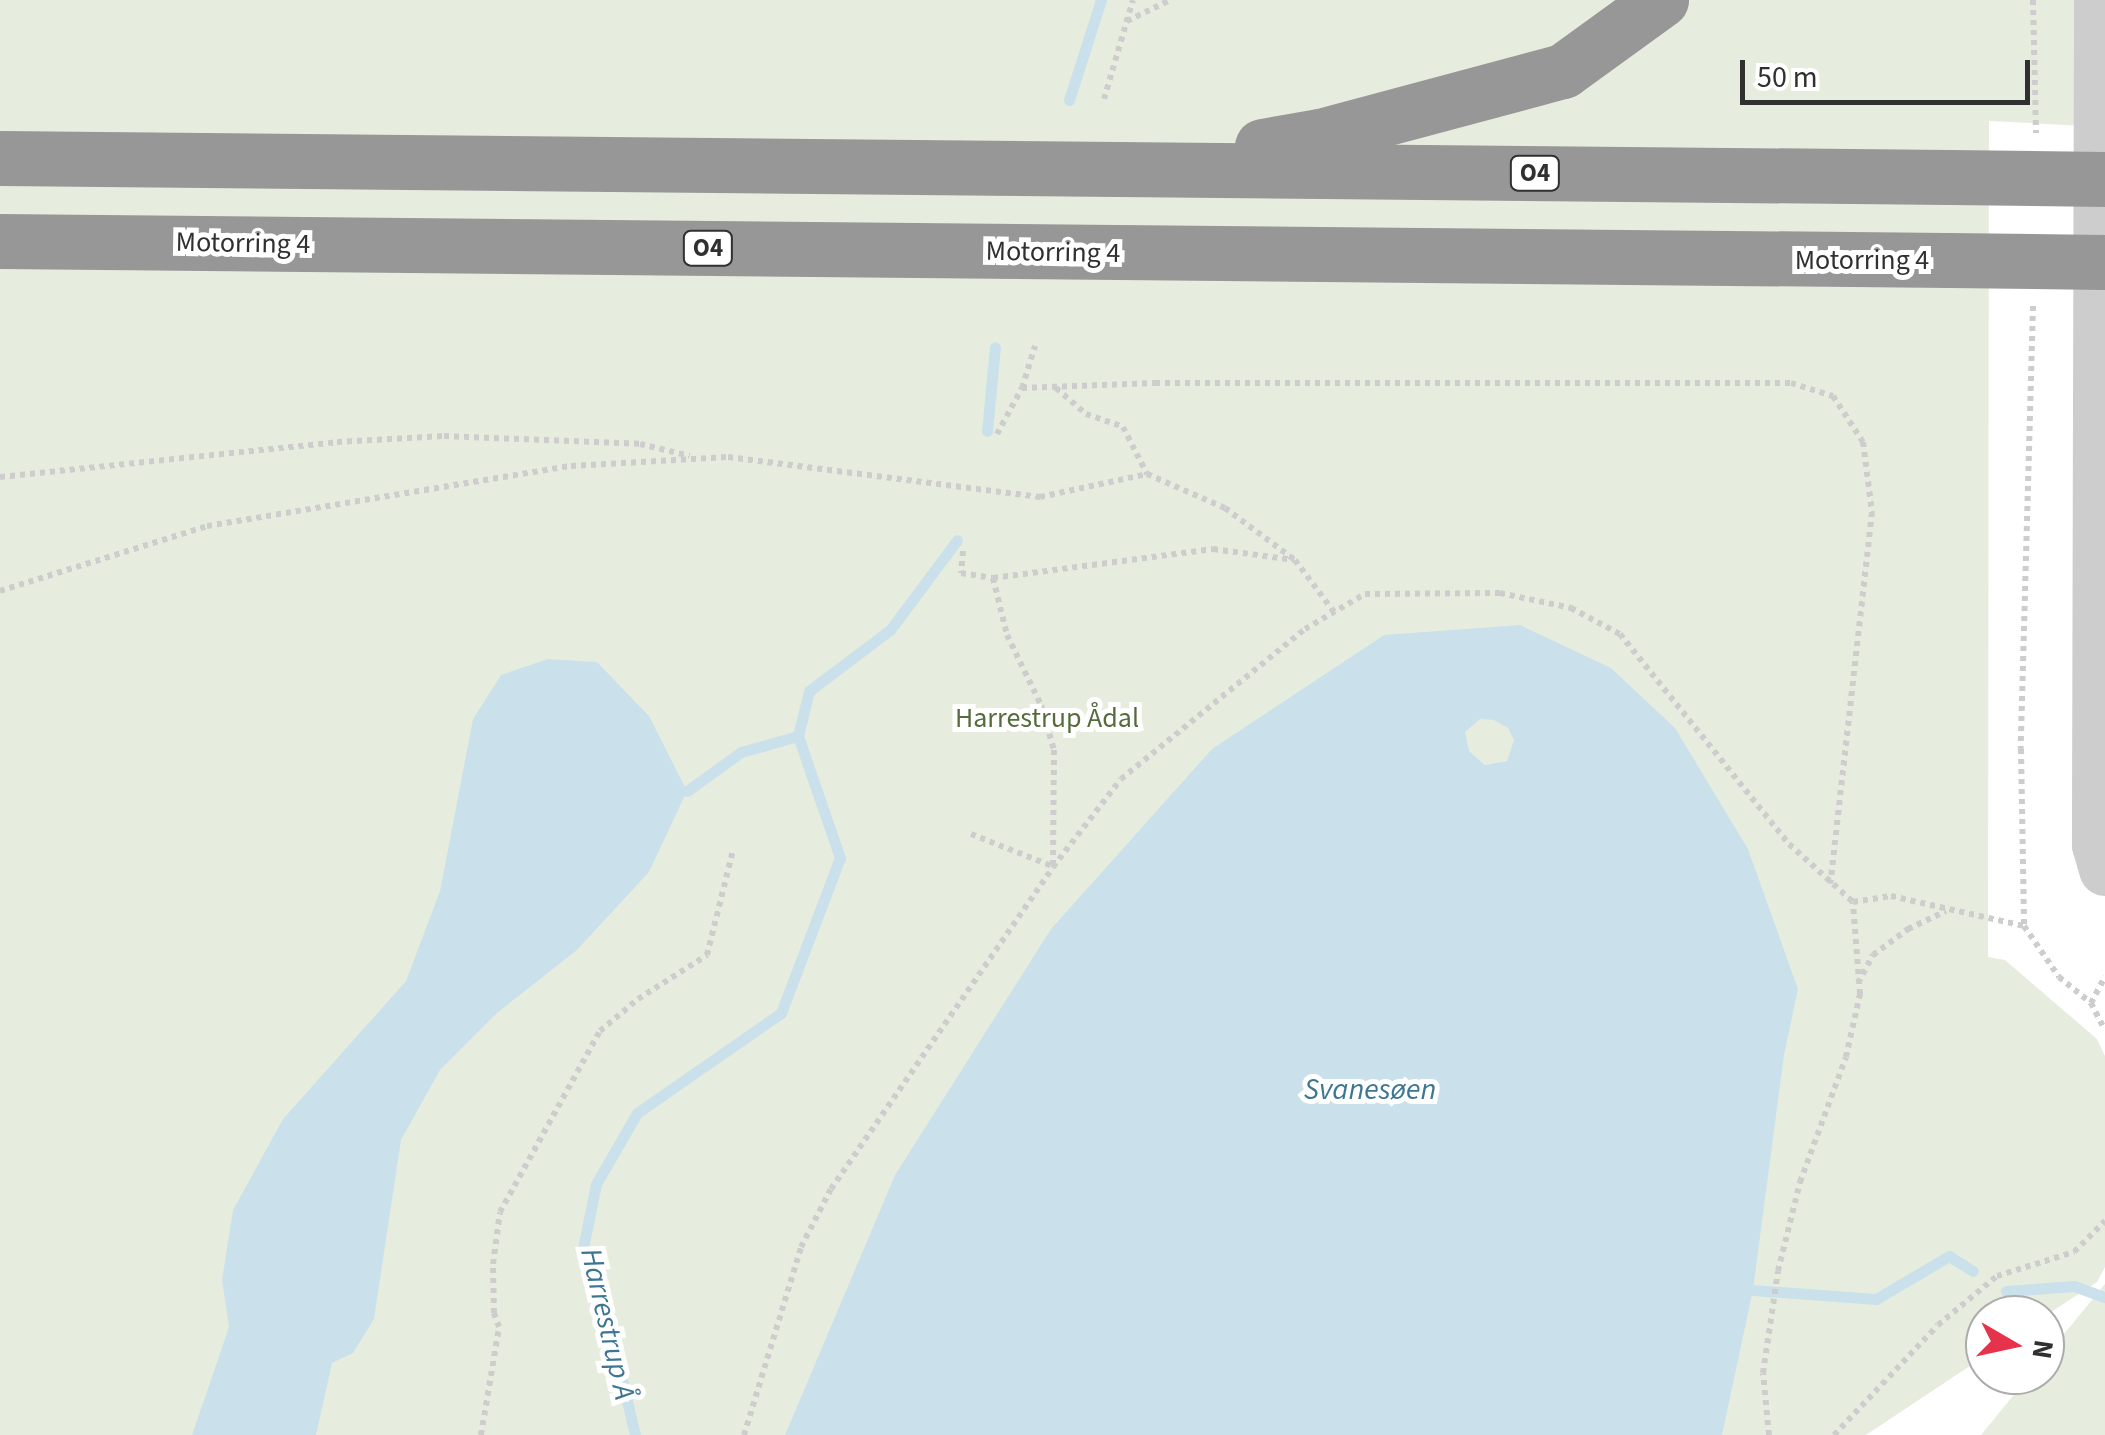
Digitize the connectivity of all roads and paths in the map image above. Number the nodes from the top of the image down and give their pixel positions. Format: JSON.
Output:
{"nodes":[{"id":1,"x":1133,"y":0,"type":"edge"},
{"id":2,"x":1170,"y":0,"type":"edge"},
{"id":3,"x":1662,"y":0,"type":"edge"},
{"id":4,"x":2033,"y":0,"type":"edge"},
{"id":5,"x":2100,"y":0,"type":"edge"},
{"id":6,"x":1127,"y":21,"type":"junction"},
{"id":7,"x":1104,"y":98,"type":"dead end"},
{"id":8,"x":2036,"y":139,"type":"dead end"},
{"id":9,"x":0,"y":158,"type":"edge"},
{"id":10,"x":1121,"y":169,"type":"junction"},
{"id":11,"x":2105,"y":179,"type":"edge"},
{"id":12,"x":0,"y":241,"type":"edge"},
{"id":13,"x":2105,"y":262,"type":"edge"},
{"id":14,"x":2033,"y":290,"type":"dead end"},
{"id":15,"x":1035,"y":346,"type":"dead end"},
{"id":16,"x":1055,"y":387,"type":"junction"},
{"id":17,"x":1022,"y":388,"type":"junction"},
{"id":18,"x":996,"y":434,"type":"dead end"},
{"id":19,"x":698,"y":458,"type":"junction"},
{"id":20,"x":1147,"y":474,"type":"junction"},
{"id":21,"x":0,"y":477,"type":"edge"},
{"id":22,"x":963,"y":551,"type":"dead end"},
{"id":23,"x":1295,"y":560,"type":"junction"},
{"id":24,"x":993,"y":578,"type":"junction"},
{"id":25,"x":0,"y":591,"type":"edge"},
{"id":26,"x":1334,"y":612,"type":"junction"},
{"id":27,"x":971,"y":834,"type":"dead end"},
{"id":28,"x":733,"y":850,"type":"dead end"},
{"id":29,"x":1053,"y":867,"type":"junction"},
{"id":30,"x":2105,"y":870,"type":"edge"},
{"id":31,"x":1830,"y":885,"type":"junction"},
{"id":32,"x":1853,"y":902,"type":"junction"},
{"id":33,"x":1947,"y":910,"type":"junction"},
{"id":34,"x":2024,"y":926,"type":"junction"},
{"id":35,"x":2105,"y":978,"type":"edge"},
{"id":36,"x":1857,"y":984,"type":"junction"},
{"id":37,"x":2091,"y":1002,"type":"junction"},
{"id":38,"x":2105,"y":1030,"type":"edge"},
{"id":39,"x":2105,"y":1221,"type":"edge"},
{"id":40,"x":481,"y":1435,"type":"edge"},
{"id":41,"x":744,"y":1435,"type":"edge"},
{"id":42,"x":1769,"y":1435,"type":"edge"},
{"id":43,"x":1834,"y":1435,"type":"edge"}],
"edges":[{"from":1,"to":6,"type":"path"},
{"from":2,"to":6,"type":"path"},
{"from":3,"to":10,"type":"highway","number":"O4"},
{"from":4,"to":8,"type":"path"},
{"from":5,"to":30,"type":"street"},
{"from":6,"to":7,"type":"path"},
{"from":9,"to":10,"type":"highway","number":"O4"},
{"from":10,"to":11,"type":"highway","number":"O4","bridge":true},
{"from":12,"to":13,"type":"highway","name":"Motorring 4","number":"O4","bridge":true},
{"from":14,"to":34,"type":"path"},
{"from":15,"to":17,"type":"path"},
{"from":16,"to":17,"type":"path"},
{"from":16,"to":20,"type":"path"},
{"from":16,"to":31,"type":"path"},
{"from":17,"to":18,"type":"path"},
{"from":19,"to":20,"type":"path"},
{"from":19,"to":21,"type":"path"},
{"from":19,"to":25,"type":"path"},
{"from":20,"to":23,"type":"path"},
{"from":22,"to":24,"type":"path"},
{"from":23,"to":24,"type":"path"},
{"from":23,"to":26,"type":"path"},
{"from":24,"to":29,"type":"path"},
{"from":26,"to":29,"type":"path"},
{"from":26,"to":31,"type":"path"},
{"from":27,"to":29,"type":"path"},
{"from":28,"to":40,"type":"path"},
{"from":29,"to":41,"type":"path"},
{"from":31,"to":32,"type":"path"},
{"from":32,"to":33,"type":"path"},
{"from":32,"to":36,"type":"path"},
{"from":33,"to":34,"type":"path"},
{"from":33,"to":36,"type":"path"},
{"from":34,"to":37,"type":"path"},
{"from":35,"to":37,"type":"path"},
{"from":36,"to":42,"type":"path"},
{"from":37,"to":38,"type":"path"},
{"from":39,"to":43,"type":"path"}]}
